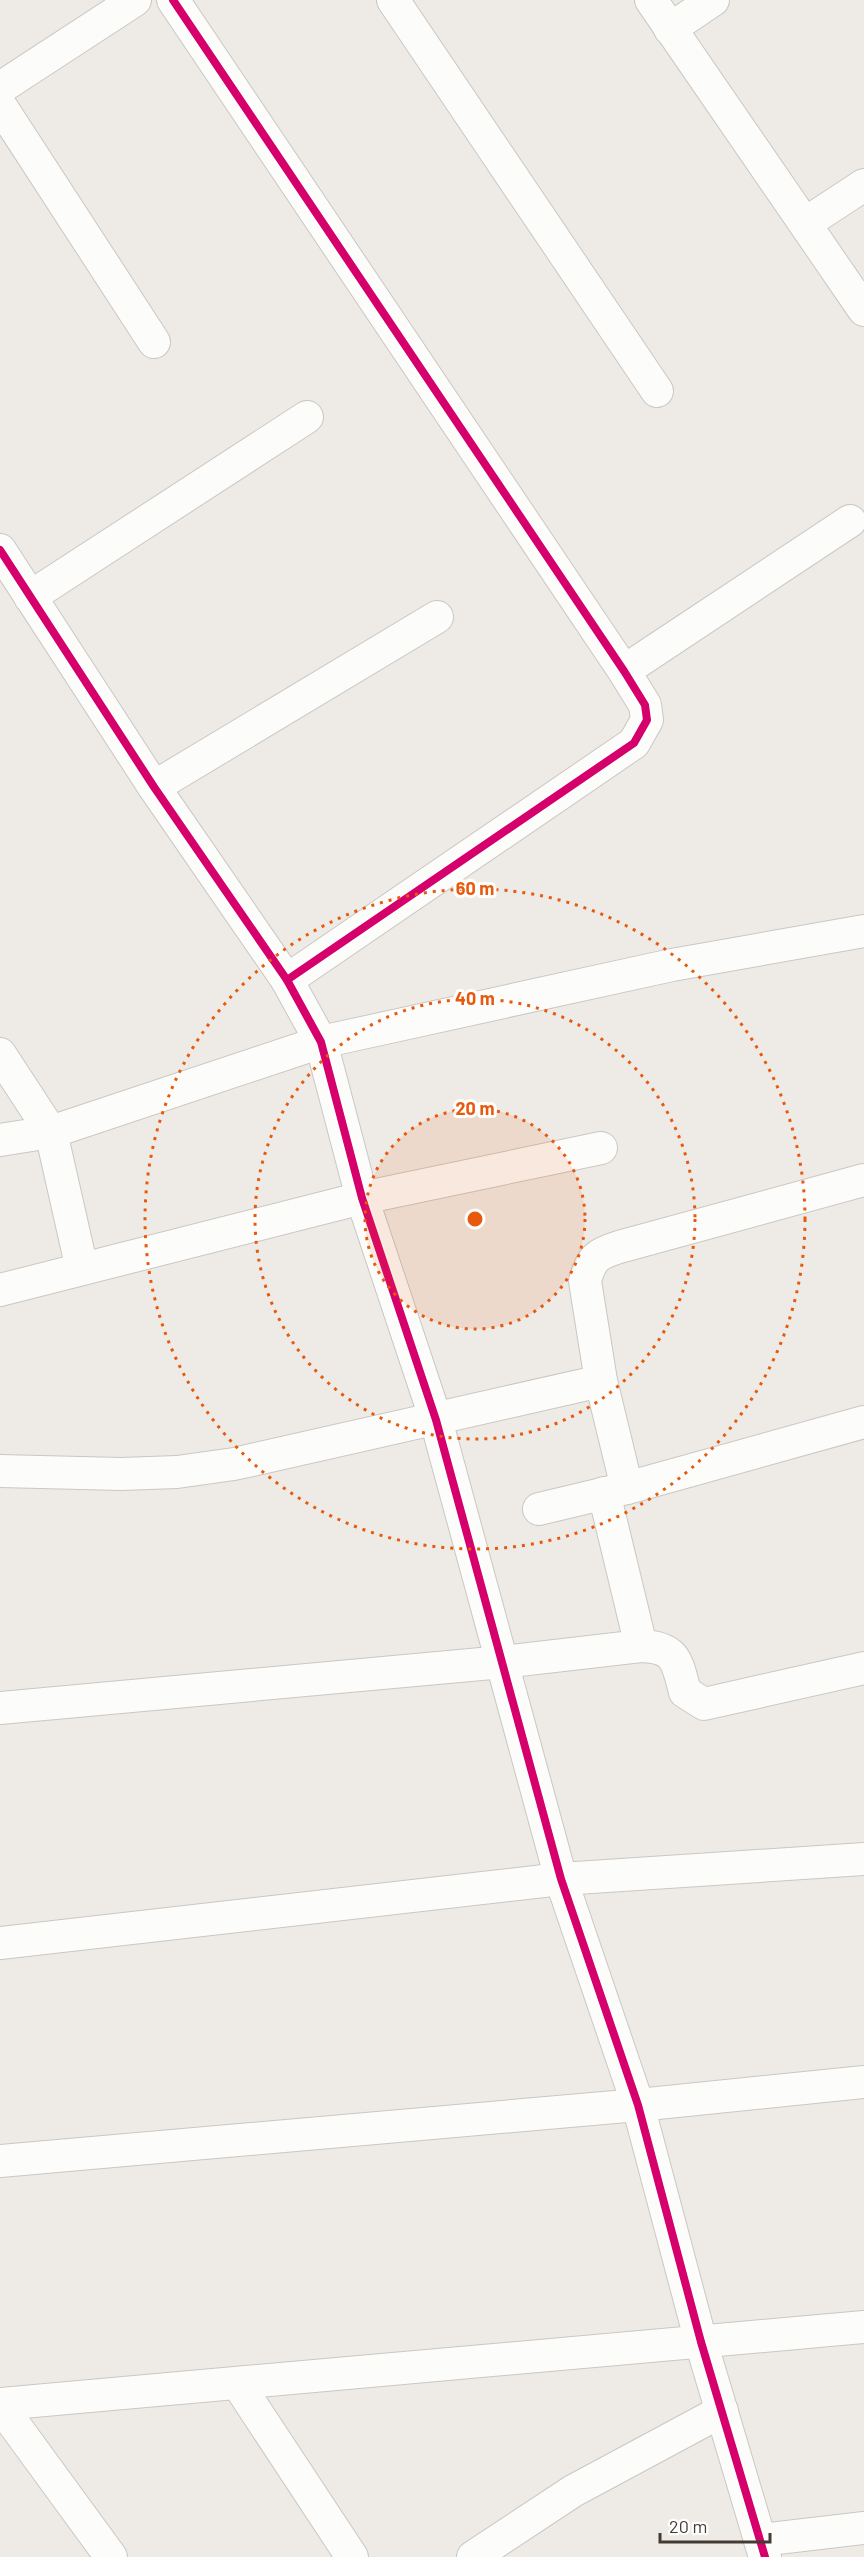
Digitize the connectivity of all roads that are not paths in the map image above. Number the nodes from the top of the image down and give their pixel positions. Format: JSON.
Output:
{"nodes":[{"id":1,"x":135,"y":0,"type":"edge"},
{"id":2,"x":173,"y":0,"type":"edge"},
{"id":3,"x":393,"y":0,"type":"edge"},
{"id":4,"x":651,"y":0,"type":"edge"},
{"id":5,"x":713,"y":0,"type":"edge"},
{"id":6,"x":670,"y":29,"type":"junction"},
{"id":7,"x":0,"y":88,"type":"edge"},
{"id":8,"x":0,"y":105,"type":"edge"},
{"id":9,"x":864,"y":185,"type":"edge"},
{"id":10,"x":806,"y":222,"type":"junction"},
{"id":11,"x":864,"y":310,"type":"edge"},
{"id":12,"x":154,"y":342,"type":"dead end"},
{"id":13,"x":657,"y":391,"type":"dead end"},
{"id":14,"x":307,"y":417,"type":"dead end"},
{"id":15,"x":850,"y":521,"type":"dead end"},
{"id":16,"x":0,"y":550,"type":"edge"},
{"id":17,"x":30,"y":597,"type":"junction"},
{"id":18,"x":437,"y":617,"type":"dead end"},
{"id":19,"x":624,"y":671,"type":"junction"},
{"id":20,"x":154,"y":787,"type":"junction"},
{"id":21,"x":864,"y":931,"type":"edge"},
{"id":22,"x":287,"y":980,"type":"junction"},
{"id":23,"x":321,"y":1042,"type":"junction"},
{"id":24,"x":0,"y":1054,"type":"edge"},
{"id":25,"x":51,"y":1132,"type":"junction"},
{"id":26,"x":0,"y":1140,"type":"edge"},
{"id":27,"x":601,"y":1148,"type":"dead end"},
{"id":28,"x":864,"y":1180,"type":"edge"},
{"id":29,"x":362,"y":1198,"type":"junction"},
{"id":30,"x":82,"y":1269,"type":"junction"},
{"id":31,"x":0,"y":1290,"type":"edge"},
{"id":32,"x":601,"y":1381,"type":"junction"},
{"id":33,"x":436,"y":1420,"type":"junction"},
{"id":34,"x":864,"y":1422,"type":"edge"},
{"id":35,"x":0,"y":1471,"type":"edge"},
{"id":36,"x":615,"y":1490,"type":"junction"},
{"id":37,"x":539,"y":1509,"type":"dead end"},
{"id":38,"x":640,"y":1646,"type":"junction"},
{"id":39,"x":503,"y":1662,"type":"junction"},
{"id":40,"x":864,"y":1668,"type":"edge"},
{"id":41,"x":0,"y":1708,"type":"edge"},
{"id":42,"x":864,"y":1859,"type":"edge"},
{"id":43,"x":561,"y":1879,"type":"junction"},
{"id":44,"x":0,"y":1943,"type":"edge"},
{"id":45,"x":864,"y":2082,"type":"edge"},
{"id":46,"x":638,"y":2104,"type":"junction"},
{"id":47,"x":0,"y":2161,"type":"edge"},
{"id":48,"x":864,"y":2327,"type":"edge"},
{"id":49,"x":701,"y":2342,"type":"junction"},
{"id":50,"x":238,"y":2384,"type":"junction"},
{"id":51,"x":0,"y":2405,"type":"edge"},
{"id":52,"x":722,"y":2411,"type":"junction"},
{"id":53,"x":864,"y":2528,"type":"edge"},
{"id":54,"x":762,"y":2548,"type":"edge"},
{"id":55,"x":97,"y":2552,"type":"edge"},
{"id":56,"x":352,"y":2557,"type":"edge"},
{"id":57,"x":473,"y":2557,"type":"edge"}],
"edges":[{"from":1,"to":7,"type":"street"},
{"from":2,"to":19,"type":"street"},
{"from":3,"to":13,"type":"street"},
{"from":4,"to":6,"type":"street"},
{"from":5,"to":6,"type":"street"},
{"from":6,"to":10,"type":"street"},
{"from":8,"to":12,"type":"street"},
{"from":9,"to":10,"type":"street"},
{"from":10,"to":11,"type":"street"},
{"from":14,"to":17,"type":"street"},
{"from":15,"to":19,"type":"street"},
{"from":16,"to":17,"type":"street"},
{"from":17,"to":20,"type":"street"},
{"from":18,"to":20,"type":"street"},
{"from":19,"to":22,"type":"street"},
{"from":20,"to":22,"type":"street"},
{"from":21,"to":23,"type":"street"},
{"from":22,"to":23,"type":"street"},
{"from":23,"to":25,"type":"street"},
{"from":23,"to":29,"type":"street"},
{"from":24,"to":25,"type":"street"},
{"from":25,"to":26,"type":"street"},
{"from":25,"to":30,"type":"street"},
{"from":27,"to":29,"type":"street"},
{"from":28,"to":32,"type":"street"},
{"from":29,"to":30,"type":"street"},
{"from":29,"to":33,"type":"street"},
{"from":30,"to":31,"type":"street"},
{"from":32,"to":33,"type":"street"},
{"from":32,"to":36,"type":"street"},
{"from":33,"to":35,"type":"street"},
{"from":33,"to":39,"type":"street"},
{"from":34,"to":36,"type":"street"},
{"from":36,"to":37,"type":"street"},
{"from":36,"to":38,"type":"street"},
{"from":38,"to":39,"type":"street"},
{"from":38,"to":40,"type":"street"},
{"from":39,"to":41,"type":"street"},
{"from":39,"to":43,"type":"street"},
{"from":42,"to":43,"type":"street"},
{"from":43,"to":44,"type":"street"},
{"from":43,"to":46,"type":"street"},
{"from":45,"to":46,"type":"street"},
{"from":46,"to":47,"type":"street"},
{"from":46,"to":49,"type":"street"},
{"from":48,"to":49,"type":"street"},
{"from":49,"to":50,"type":"street"},
{"from":49,"to":52,"type":"street"},
{"from":50,"to":51,"type":"street"},
{"from":50,"to":56,"type":"street"},
{"from":51,"to":55,"type":"street"},
{"from":52,"to":54,"type":"street"},
{"from":52,"to":57,"type":"street"},
{"from":53,"to":54,"type":"street"}]}
